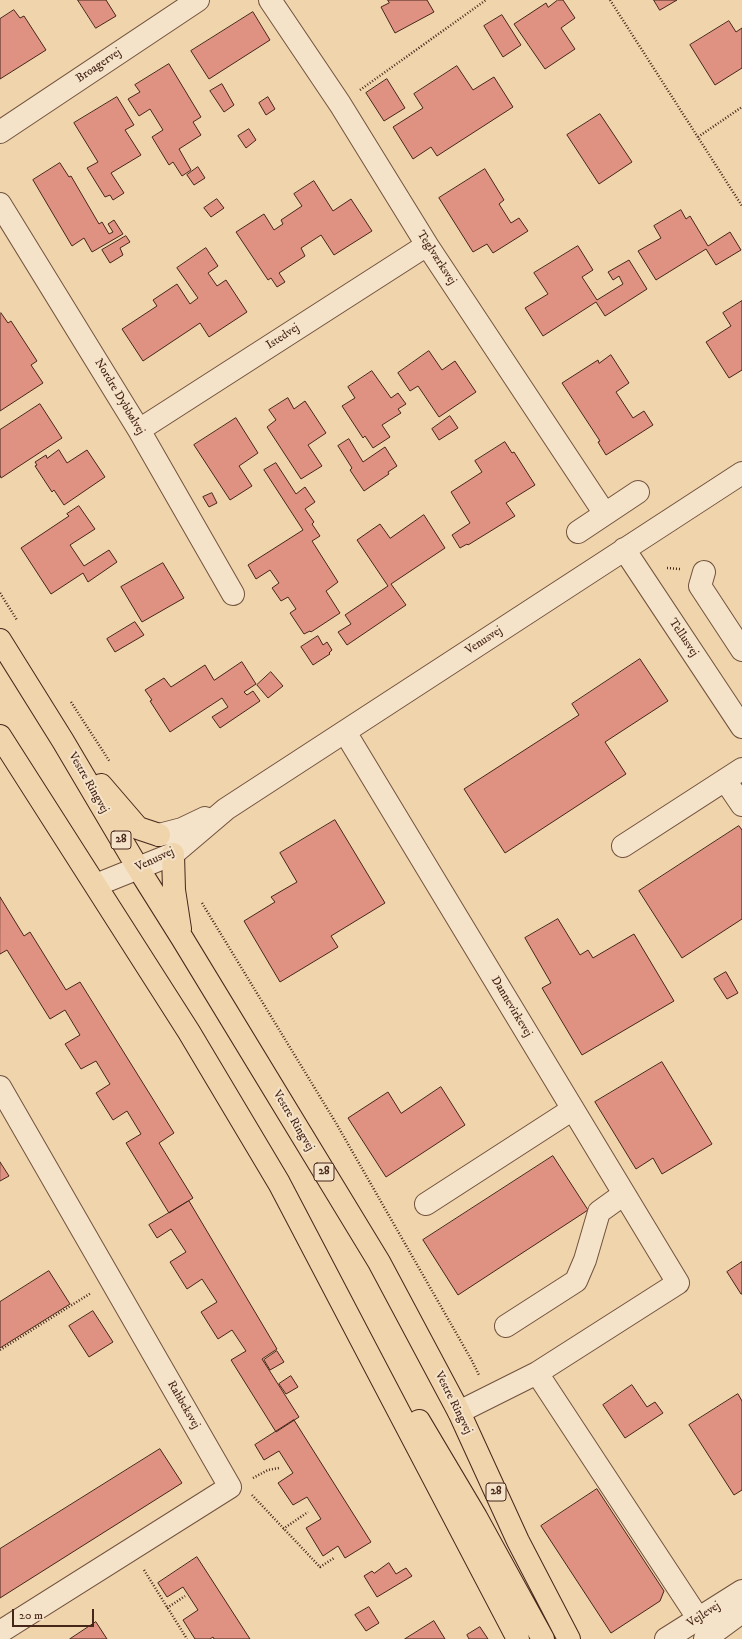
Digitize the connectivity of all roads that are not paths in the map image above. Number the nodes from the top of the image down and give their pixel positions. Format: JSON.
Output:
{"nodes":[{"id":1,"x":198,"y":0,"type":"edge"},
{"id":2,"x":270,"y":0,"type":"edge"},
{"id":3,"x":0,"y":132,"type":"edge"},
{"id":4,"x":0,"y":204,"type":"edge"},
{"id":5,"x":427,"y":245,"type":"junction"},
{"id":6,"x":139,"y":430,"type":"junction"},
{"id":7,"x":742,"y":472,"type":"edge"},
{"id":8,"x":638,"y":492,"type":"dead end"},
{"id":9,"x":605,"y":514,"type":"junction"},
{"id":10,"x":578,"y":532,"type":"dead end"},
{"id":11,"x":624,"y":549,"type":"junction"},
{"id":12,"x":704,"y":572,"type":"road end"},
{"id":13,"x":233,"y":594,"type":"dead end"},
{"id":14,"x":0,"y":640,"type":"edge"},
{"id":15,"x":742,"y":650,"type":"edge"},
{"id":16,"x":742,"y":727,"type":"edge"},
{"id":17,"x":345,"y":732,"type":"junction"},
{"id":18,"x":0,"y":736,"type":"edge"},
{"id":19,"x":63,"y":741,"type":"junction"},
{"id":20,"x":734,"y":774,"type":"edge"},
{"id":21,"x":742,"y":805,"type":"edge"},
{"id":22,"x":226,"y":809,"type":"junction"},
{"id":23,"x":159,"y":835,"type":"joint"},
{"id":24,"x":623,"y":846,"type":"dead end"},
{"id":25,"x":173,"y":854,"type":"junction"},
{"id":26,"x":138,"y":868,"type":"junction"},
{"id":27,"x":96,"y":884,"type":"junction"},
{"id":28,"x":182,"y":938,"type":"junction"},
{"id":29,"x":0,"y":1087,"type":"edge"},
{"id":30,"x":573,"y":1109,"type":"junction"},
{"id":31,"x":279,"y":1184,"type":"junction"},
{"id":32,"x":624,"y":1194,"type":"junction"},
{"id":33,"x":426,"y":1204,"type":"dead end"},
{"id":34,"x":506,"y":1326,"type":"dead end"},
{"id":35,"x":537,"y":1374,"type":"junction"},
{"id":36,"x":459,"y":1412,"type":"junction"},
{"id":37,"x":742,"y":1591,"type":"edge"},
{"id":38,"x":742,"y":1612,"type":"edge"},
{"id":39,"x":698,"y":1618,"type":"junction"},
{"id":40,"x":0,"y":1632,"type":"edge"},
{"id":41,"x":518,"y":1639,"type":"edge"},
{"id":42,"x":543,"y":1639,"type":"edge"},
{"id":43,"x":569,"y":1639,"type":"edge"},
{"id":44,"x":666,"y":1639,"type":"edge"},
{"id":45,"x":705,"y":1639,"type":"edge"}],
"edges":[{"from":1,"to":3,"type":"street","name":"Broagervej"},
{"from":2,"to":5,"type":"street","name":"Teglværksvej"},
{"from":4,"to":6,"type":"street","name":"Nordre Dybbølvej"},
{"from":5,"to":6,"type":"street","name":"Istedvej"},
{"from":5,"to":9,"type":"street","name":"Teglværksvej"},
{"from":6,"to":13,"type":"street","name":"Nordre Dybbølvej"},
{"from":7,"to":11,"type":"street","name":"Venusvej"},
{"from":8,"to":9,"type":"street"},
{"from":9,"to":10,"type":"street"},
{"from":11,"to":16,"type":"street","name":"Tellusvej"},
{"from":11,"to":17,"type":"street","name":"Venusvej"},
{"from":12,"to":15,"type":"street"},
{"from":14,"to":19,"type":"main road","name":"Vestre Ringvej","number":"28"},
{"from":17,"to":22,"type":"street","name":"Venusvej"},
{"from":17,"to":30,"type":"street","name":"Dannevirkevej"},
{"from":18,"to":27,"type":"main road"},
{"from":19,"to":23,"type":"main road","number":"28"},
{"from":19,"to":26,"type":"main road","name":"Vestre Ringvej","number":"28"},
{"from":20,"to":21,"type":"street"},
{"from":20,"to":24,"type":"street"},
{"from":22,"to":23,"type":"street","name":"Venusvej"},
{"from":22,"to":25,"type":"street","name":"Venusvej"},
{"from":25,"to":26,"type":"street","name":"Venusvej"},
{"from":25,"to":28,"type":"main road","number":"28"},
{"from":26,"to":27,"type":"street","name":"Venusvej"},
{"from":26,"to":28,"type":"main road","name":"Vestre Ringvej","number":"28"},
{"from":27,"to":31,"type":"main road"},
{"from":28,"to":36,"type":"main road","name":"Vestre Ringvej","number":"28"},
{"from":29,"to":40,"type":"street","name":"Rahbeksvej"},
{"from":30,"to":32,"type":"street","name":"Dannevirkevej"},
{"from":30,"to":33,"type":"street"},
{"from":31,"to":41,"type":"main road"},
{"from":31,"to":42,"type":"main road"},
{"from":32,"to":34,"type":"street"},
{"from":32,"to":35,"type":"street","name":"Dannevirkevej"},
{"from":35,"to":36,"type":"street"},
{"from":35,"to":39,"type":"street"},
{"from":36,"to":43,"type":"main road","name":"Vestre Ringvej","number":"28"},
{"from":37,"to":39,"type":"street","name":"Vejlevej"},
{"from":38,"to":45,"type":"street"},
{"from":39,"to":44,"type":"street","name":"Vejlevej"}]}
